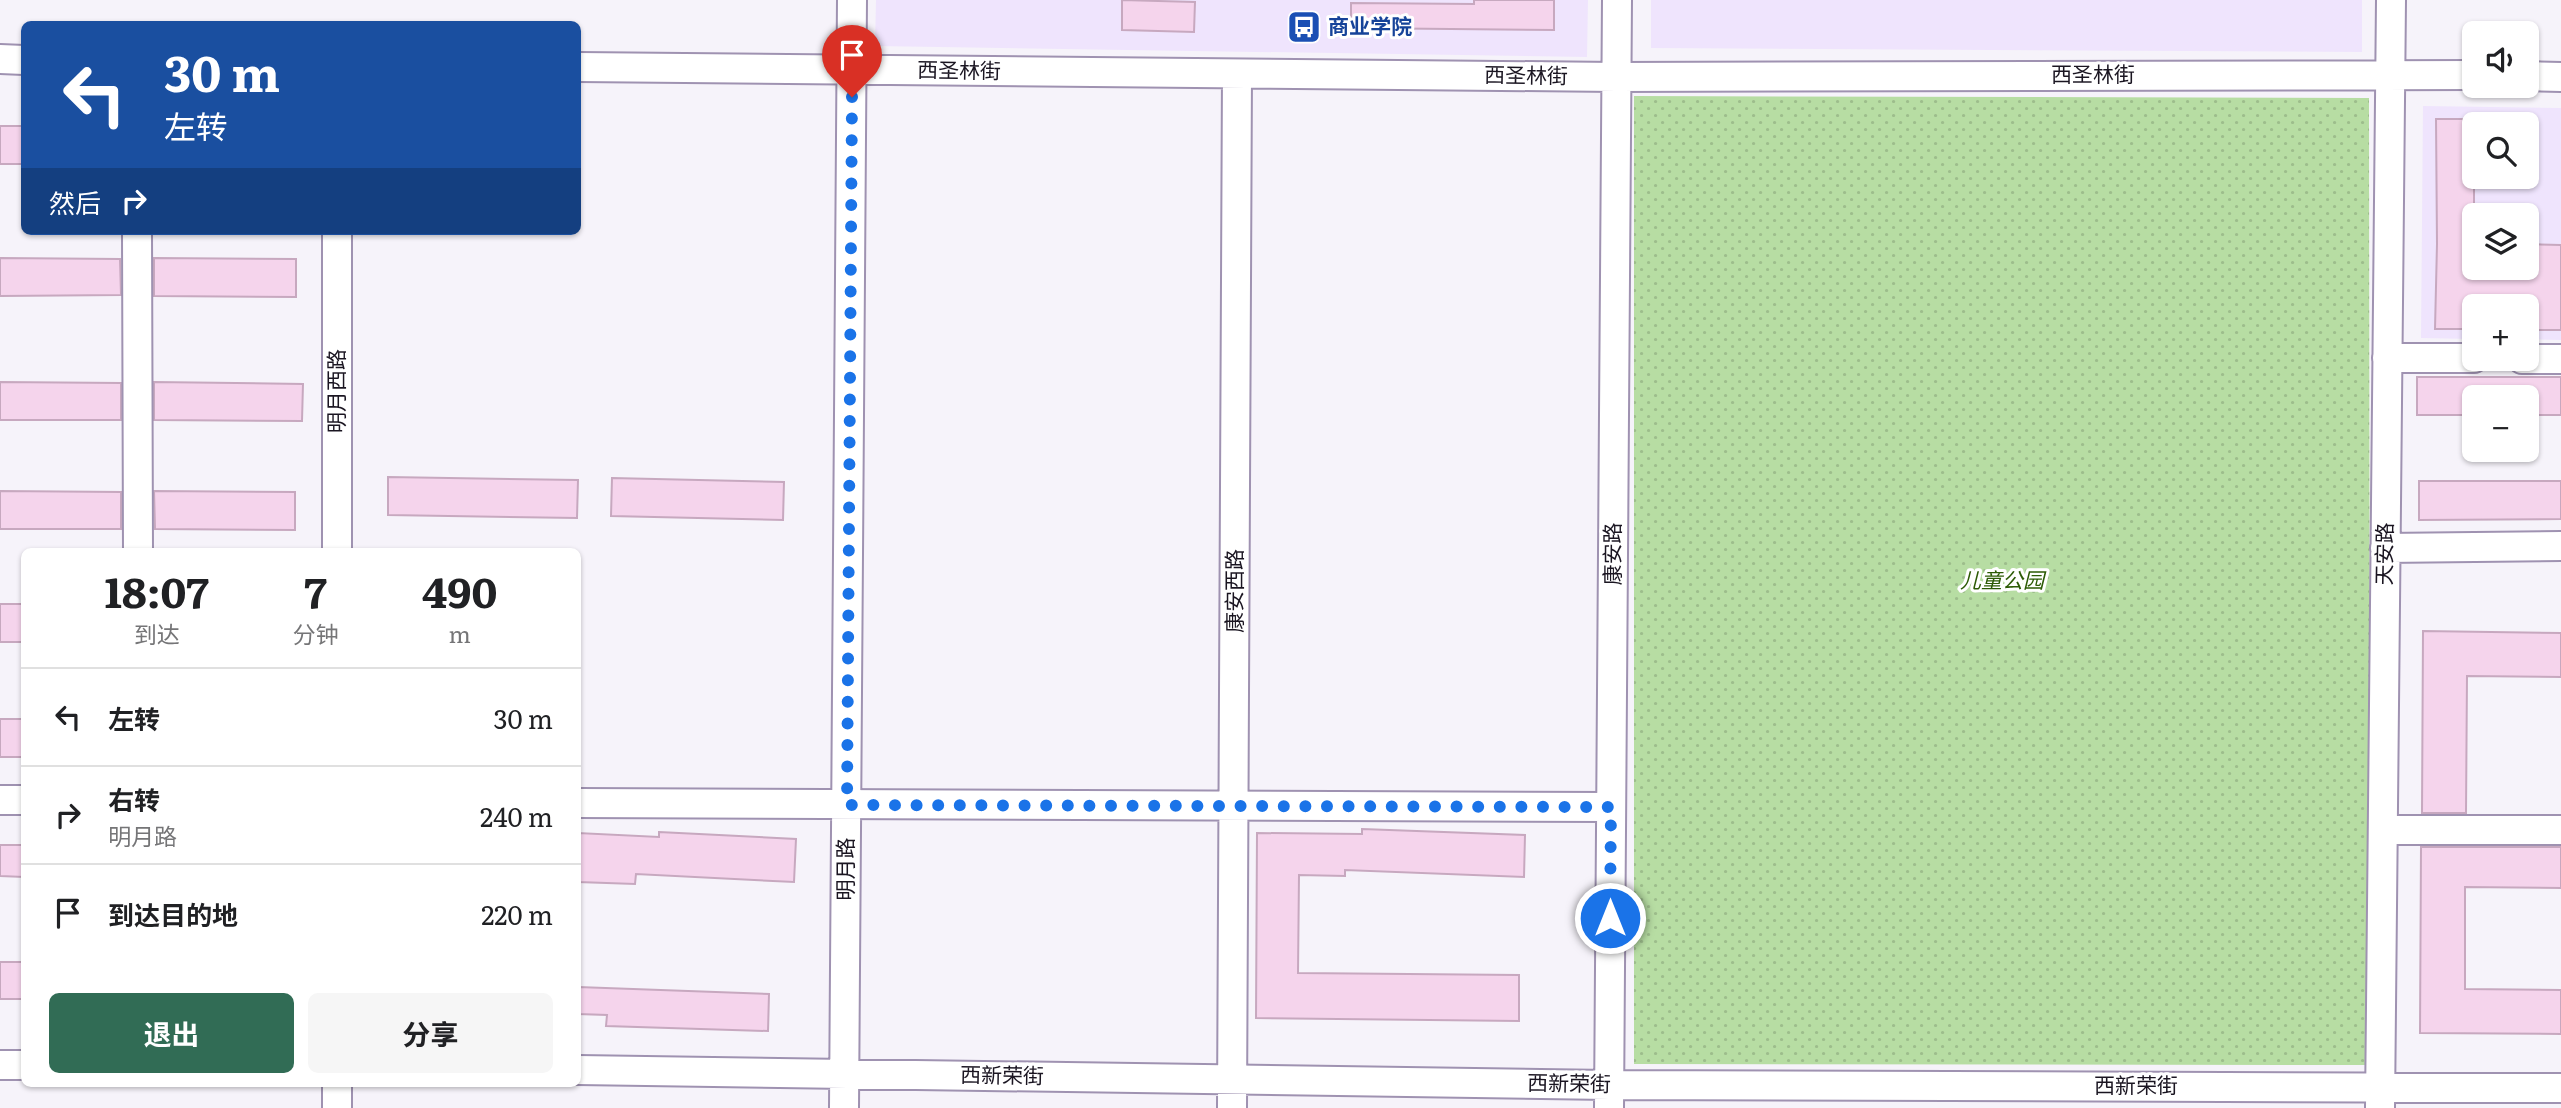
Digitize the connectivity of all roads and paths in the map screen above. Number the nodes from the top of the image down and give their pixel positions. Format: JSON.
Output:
{"nodes":[{"id":1,"x":852,"y":0,"type":"edge"},
{"id":2,"x":1616,"y":0,"type":"edge"},
{"id":3,"x":2391,"y":0,"type":"edge"},
{"id":4,"x":0,"y":59,"type":"edge"},
{"id":5,"x":21,"y":60,"type":"edge"},
{"id":6,"x":581,"y":67,"type":"edge"},
{"id":7,"x":852,"y":70,"type":"junction"},
{"id":8,"x":1237,"y":74,"type":"junction"},
{"id":9,"x":2390,"y":74,"type":"junction"},
{"id":10,"x":2462,"y":75,"type":"edge"},
{"id":11,"x":2539,"y":76,"type":"edge"},
{"id":12,"x":1616,"y":77,"type":"junction"},
{"id":13,"x":2561,"y":77,"type":"edge"},
{"id":14,"x":137,"y":235,"type":"edge"},
{"id":15,"x":337,"y":235,"type":"edge"},
{"id":16,"x":2387,"y":358,"type":"junction"},
{"id":17,"x":2462,"y":358,"type":"edge"},
{"id":18,"x":2539,"y":359,"type":"edge"},
{"id":19,"x":2561,"y":359,"type":"edge"},
{"id":20,"x":2561,"y":546,"type":"edge"},
{"id":21,"x":138,"y":548,"type":"edge"},
{"id":22,"x":337,"y":548,"type":"edge"},
{"id":23,"x":2385,"y":548,"type":"junction"},
{"id":24,"x":0,"y":800,"type":"edge"},
{"id":25,"x":21,"y":800,"type":"edge"},
{"id":26,"x":581,"y":803,"type":"edge"},
{"id":27,"x":847,"y":805,"type":"junction"},
{"id":28,"x":1234,"y":806,"type":"junction"},
{"id":29,"x":1611,"y":807,"type":"junction"},
{"id":30,"x":2383,"y":830,"type":"junction"},
{"id":31,"x":2561,"y":830,"type":"edge"},
{"id":32,"x":0,"y":1065,"type":"edge"},
{"id":33,"x":21,"y":1065,"type":"edge"},
{"id":34,"x":581,"y":1070,"type":"edge"},
{"id":35,"x":845,"y":1074,"type":"junction"},
{"id":36,"x":1233,"y":1080,"type":"junction"},
{"id":37,"x":337,"y":1087,"type":"edge"},
{"id":38,"x":2561,"y":1088,"type":"edge"},
{"id":39,"x":1609,"y":1096,"type":"edge"},
{"id":40,"x":2380,"y":1098,"type":"edge"},
{"id":41,"x":337,"y":1108,"type":"edge"},
{"id":42,"x":844,"y":1108,"type":"edge"},
{"id":43,"x":1232,"y":1108,"type":"edge"}],
"edges":[{"from":1,"to":7,"type":"street","name":"明月路"},
{"from":2,"to":12,"type":"street","name":"康安路"},
{"from":3,"to":9,"type":"street","name":"天安路"},
{"from":4,"to":5,"type":"street"},
{"from":6,"to":7,"type":"street","name":"西圣林街"},
{"from":7,"to":8,"type":"street","name":"西圣林街"},
{"from":7,"to":27,"type":"street","name":"明月路"},
{"from":8,"to":12,"type":"street","name":"西圣林街"},
{"from":8,"to":28,"type":"street","name":"康安西路"},
{"from":9,"to":10,"type":"street","name":"西圣林街"},
{"from":9,"to":12,"type":"street","name":"西圣林街"},
{"from":9,"to":16,"type":"street","name":"天安路"},
{"from":11,"to":13,"type":"street"},
{"from":12,"to":29,"type":"street","name":"康安路"},
{"from":14,"to":21,"type":"street"},
{"from":15,"to":22,"type":"street","name":"明月西路"},
{"from":16,"to":17,"type":"street"},
{"from":16,"to":23,"type":"street","name":"天安路"},
{"from":18,"to":19,"type":"street"},
{"from":20,"to":23,"type":"street"},
{"from":23,"to":30,"type":"street","name":"天安路"},
{"from":24,"to":25,"type":"street"},
{"from":26,"to":27,"type":"street"},
{"from":27,"to":28,"type":"street"},
{"from":27,"to":35,"type":"street","name":"明月路"},
{"from":28,"to":29,"type":"street"},
{"from":28,"to":36,"type":"street","name":"康安西路"},
{"from":29,"to":39,"type":"street","name":"康安路"},
{"from":30,"to":31,"type":"street"},
{"from":30,"to":40,"type":"street","name":"天安路"},
{"from":32,"to":33,"type":"street"},
{"from":34,"to":35,"type":"street","name":"西新荣街"},
{"from":35,"to":36,"type":"street","name":"西新荣街"},
{"from":35,"to":42,"type":"street","name":"明月路"},
{"from":36,"to":39,"type":"street","name":"西新荣街"},
{"from":36,"to":43,"type":"street","name":"康安西路"},
{"from":37,"to":41,"type":"street"},
{"from":38,"to":40,"type":"street","name":"西新荣街"},
{"from":39,"to":40,"type":"street","name":"西新荣街"}]}
